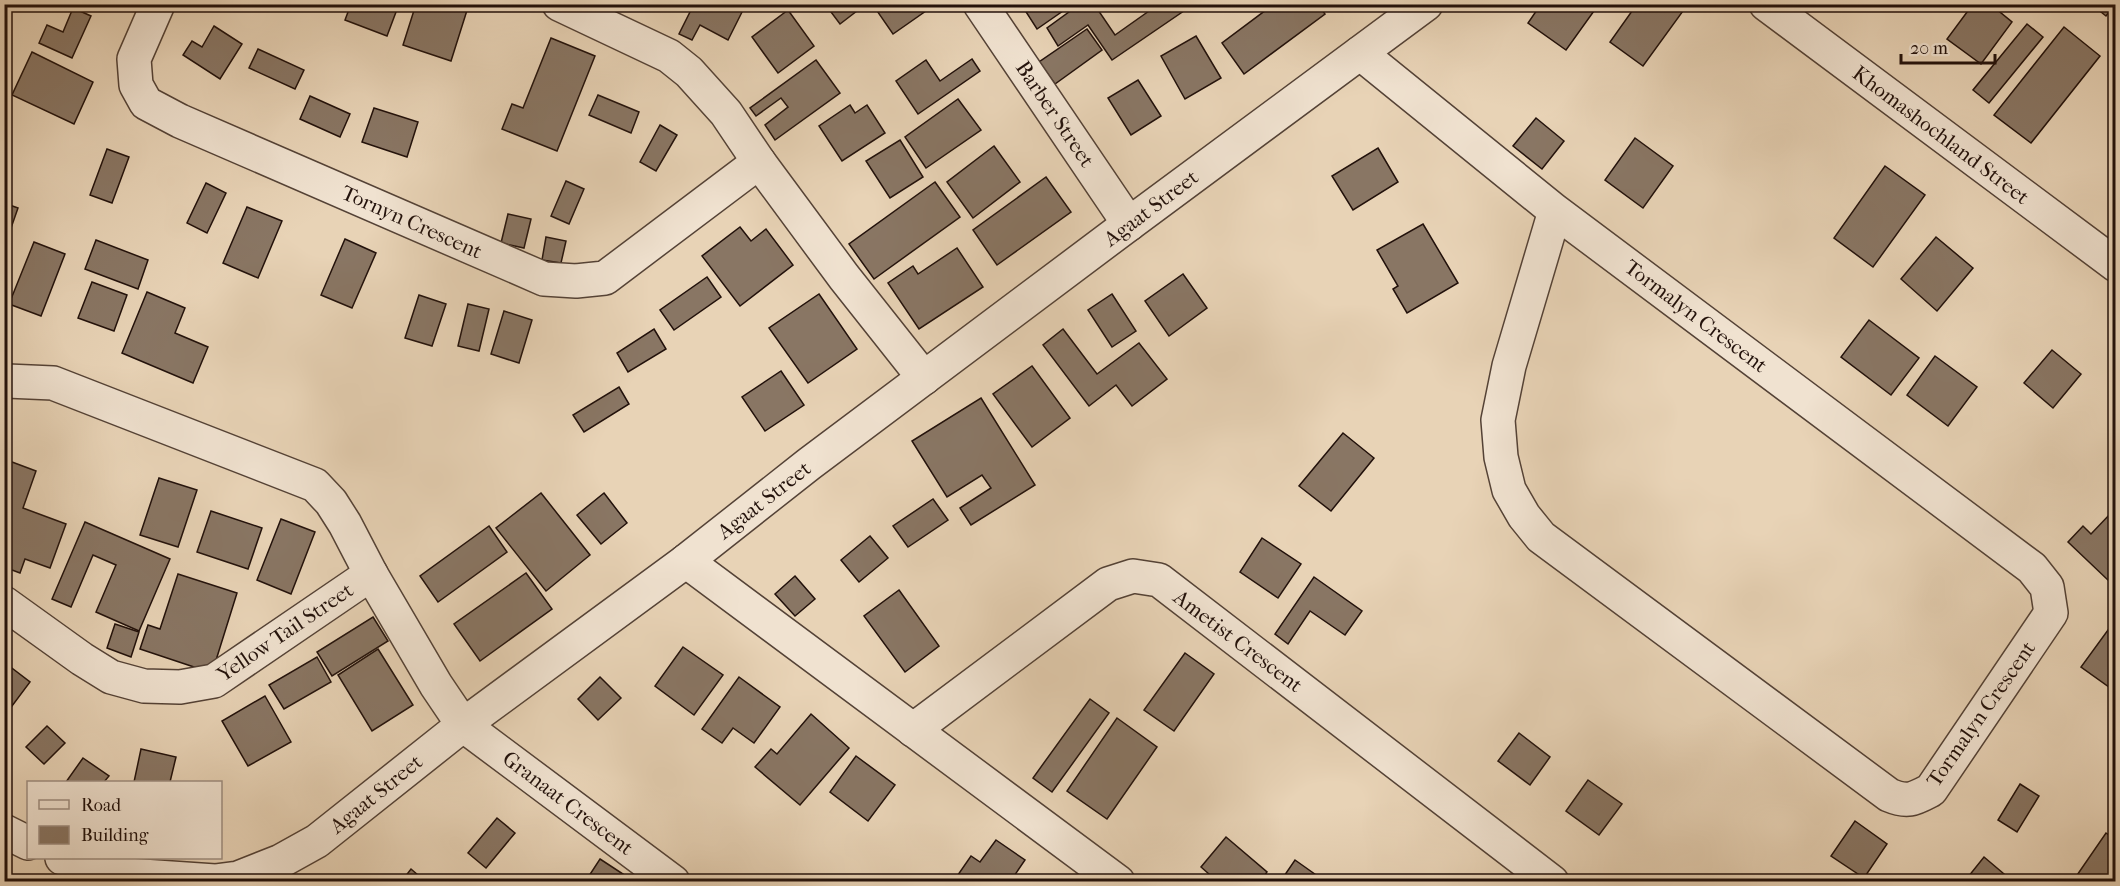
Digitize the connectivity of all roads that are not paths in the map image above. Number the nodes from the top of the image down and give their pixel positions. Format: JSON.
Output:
{"nodes":[{"id":1,"x":158,"y":4,"type":"edge"},
{"id":2,"x":559,"y":4,"type":"edge"},
{"id":3,"x":980,"y":4,"type":"edge"},
{"id":4,"x":1426,"y":4,"type":"edge"},
{"id":5,"x":1766,"y":4,"type":"edge"},
{"id":6,"x":1360,"y":53,"type":"junction"},
{"id":7,"x":759,"y":162,"type":"junction"},
{"id":8,"x":1555,"y":211,"type":"junction"},
{"id":9,"x":1129,"y":224,"type":"junction"},
{"id":10,"x":2115,"y":265,"type":"edge"},
{"id":11,"x":924,"y":378,"type":"junction"},
{"id":12,"x":4,"y":382,"type":"edge"},
{"id":13,"x":686,"y":561,"type":"junction"},
{"id":14,"x":371,"y":574,"type":"junction"},
{"id":15,"x":4,"y":603,"type":"edge"},
{"id":16,"x":463,"y":725,"type":"junction"},
{"id":17,"x":913,"y":730,"type":"junction"},
{"id":18,"x":4,"y":831,"type":"edge"},
{"id":19,"x":27,"y":842,"type":"edge"},
{"id":20,"x":66,"y":859,"type":"edge"},
{"id":21,"x":240,"y":880,"type":"edge"},
{"id":22,"x":673,"y":882,"type":"edge"},
{"id":23,"x":1118,"y":882,"type":"edge"},
{"id":24,"x":1552,"y":882,"type":"edge"}],
"edges":[{"from":1,"to":7,"type":"street","name":"Tornyn Crescent"},
{"from":2,"to":7,"type":"street"},
{"from":3,"to":9,"type":"street","name":"Barber Street"},
{"from":4,"to":6,"type":"street","name":"Agaat Street"},
{"from":5,"to":10,"type":"street","name":"Khomashochland Street"},
{"from":6,"to":8,"type":"street","name":"Tormalyn Crescent"},
{"from":6,"to":9,"type":"street","name":"Agaat Street"},
{"from":7,"to":11,"type":"street"},
{"from":8,"to":8,"type":"street","name":"Tormalyn Crescent"},
{"from":9,"to":11,"type":"street","name":"Agaat Street"},
{"from":11,"to":13,"type":"street","name":"Agaat Street"},
{"from":12,"to":14,"type":"street","name":"Granaat Crescent"},
{"from":13,"to":16,"type":"street","name":"Agaat Street"},
{"from":13,"to":17,"type":"street"},
{"from":14,"to":15,"type":"street","name":"Yellow Tail Street"},
{"from":14,"to":16,"type":"street","name":"Granaat Crescent"},
{"from":16,"to":21,"type":"street","name":"Agaat Street"},
{"from":16,"to":22,"type":"street","name":"Granaat Crescent"},
{"from":17,"to":23,"type":"street"},
{"from":17,"to":24,"type":"street","name":"Ametist Crescent"},
{"from":18,"to":19,"type":"street"},
{"from":20,"to":21,"type":"street","name":"Agaat Street"}]}
